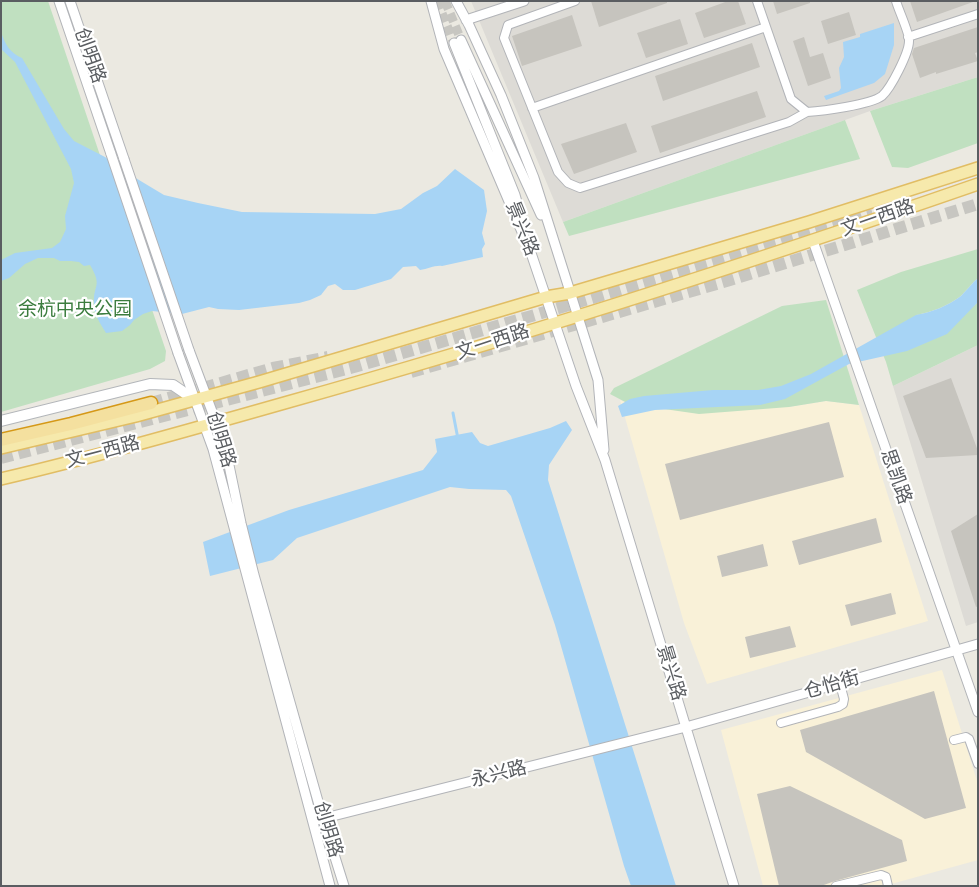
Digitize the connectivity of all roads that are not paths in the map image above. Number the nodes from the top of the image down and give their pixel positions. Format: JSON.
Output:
{"nodes":[{"id":1,"x":59,"y":1,"type":"edge"},
{"id":2,"x":70,"y":1,"type":"edge"},
{"id":3,"x":431,"y":1,"type":"edge"},
{"id":4,"x":456,"y":1,"type":"edge"},
{"id":5,"x":524,"y":1,"type":"edge"},
{"id":6,"x":574,"y":1,"type":"edge"},
{"id":7,"x":757,"y":1,"type":"edge"},
{"id":8,"x":896,"y":1,"type":"edge"},
{"id":9,"x":978,"y":14,"type":"edge"},
{"id":10,"x":466,"y":20,"type":"junction"},
{"id":11,"x":766,"y":27,"type":"junction"},
{"id":12,"x":908,"y":37,"type":"junction"},
{"id":13,"x":532,"y":108,"type":"junction"},
{"id":14,"x":806,"y":112,"type":"junction"},
{"id":15,"x":978,"y":168,"type":"edge"},
{"id":16,"x":978,"y":184,"type":"edge"},
{"id":17,"x":554,"y":242,"type":"junction"},
{"id":18,"x":813,"y":242,"type":"junction"},
{"id":19,"x":531,"y":253,"type":"junction"},
{"id":20,"x":570,"y":293,"type":"junction"},
{"id":21,"x":546,"y":297,"type":"junction"},
{"id":22,"x":578,"y":316,"type":"junction"},
{"id":23,"x":555,"y":323,"type":"junction"},
{"id":24,"x":200,"y":398,"type":"junction"},
{"id":25,"x":151,"y":403,"type":"tunnel mouth"},
{"id":26,"x":1,"y":421,"type":"edge"},
{"id":27,"x":210,"y":424,"type":"junction"},
{"id":28,"x":1,"y":440,"type":"edge"},
{"id":29,"x":1,"y":448,"type":"edge"},
{"id":30,"x":605,"y":460,"type":"junction"},
{"id":31,"x":1,"y":479,"type":"edge"},
{"id":32,"x":251,"y":576,"type":"junction"},
{"id":33,"x":978,"y":644,"type":"edge"},
{"id":34,"x":956,"y":650,"type":"junction"},
{"id":35,"x":840,"y":684,"type":"junction"},
{"id":36,"x":978,"y":712,"type":"edge"},
{"id":37,"x":781,"y":722,"type":"dead end"},
{"id":38,"x":686,"y":728,"type":"junction"},
{"id":39,"x":954,"y":740,"type":"dead end"},
{"id":40,"x":978,"y":764,"type":"edge"},
{"id":41,"x":323,"y":819,"type":"junction"},
{"id":42,"x":313,"y":821,"type":"junction"},
{"id":43,"x":330,"y":886,"type":"edge"},
{"id":44,"x":344,"y":886,"type":"edge"},
{"id":45,"x":734,"y":886,"type":"edge"},
{"id":46,"x":836,"y":886,"type":"edge"},
{"id":47,"x":888,"y":886,"type":"edge"}],
"edges":[{"from":1,"to":24,"type":"street","name":"创明路","bridge":true},
{"from":2,"to":24,"type":"street","name":"创明路","bridge":true},
{"from":3,"to":19,"type":"street","name":"景兴路"},
{"from":4,"to":10,"type":"street","name":"景兴路"},
{"from":5,"to":10,"type":"street"},
{"from":6,"to":13,"type":"street"},
{"from":7,"to":11,"type":"street"},
{"from":8,"to":12,"type":"street"},
{"from":9,"to":12,"type":"street"},
{"from":10,"to":17,"type":"street","name":"景兴路"},
{"from":11,"to":13,"type":"street"},
{"from":11,"to":14,"type":"street"},
{"from":12,"to":14,"type":"street"},
{"from":13,"to":14,"type":"street"},
{"from":15,"to":20,"type":"main road","name":"文一西路"},
{"from":16,"to":18,"type":"main road","name":"文一西路"},
{"from":17,"to":19,"type":"street"},
{"from":17,"to":20,"type":"street","name":"景兴路"},
{"from":18,"to":22,"type":"main road","name":"文一西路"},
{"from":18,"to":34,"type":"street","name":"思凯路"},
{"from":19,"to":21,"type":"street","name":"景兴路"},
{"from":20,"to":21,"type":"main road","name":"文一西路"},
{"from":20,"to":22,"type":"street","name":"景兴路"},
{"from":21,"to":23,"type":"street","name":"景兴路"},
{"from":21,"to":24,"type":"main road","name":"文一西路"},
{"from":22,"to":23,"type":"main road","name":"文一西路"},
{"from":22,"to":30,"type":"street","name":"景兴路"},
{"from":23,"to":27,"type":"main road","name":"文一西路"},
{"from":23,"to":30,"type":"street","name":"景兴路"},
{"from":24,"to":26,"type":"main road"},
{"from":24,"to":27,"type":"street","name":"创明路"},
{"from":24,"to":29,"type":"main road","name":"文一西路"},
{"from":25,"to":28,"type":"highway"},
{"from":27,"to":31,"type":"main road","name":"文一西路"},
{"from":27,"to":32,"type":"street","name":"创明路"},
{"from":27,"to":32,"type":"street","name":"创明路"},
{"from":30,"to":38,"type":"street","name":"景兴路"},
{"from":32,"to":41,"type":"street","name":"创明路"},
{"from":32,"to":42,"type":"street","name":"创明路"},
{"from":33,"to":34,"type":"street","name":"仓怡街"},
{"from":34,"to":35,"type":"street","name":"仓怡街"},
{"from":34,"to":36,"type":"street","name":"思凯路"},
{"from":35,"to":37,"type":"street"},
{"from":35,"to":38,"type":"street","name":"仓怡街"},
{"from":38,"to":41,"type":"street","name":"永兴路"},
{"from":38,"to":45,"type":"street","name":"景兴路"},
{"from":39,"to":40,"type":"street"},
{"from":41,"to":42,"type":"street","name":"永兴路"},
{"from":41,"to":44,"type":"street","name":"创明路"},
{"from":42,"to":43,"type":"street","name":"创明路"},
{"from":46,"to":47,"type":"street"}]}
